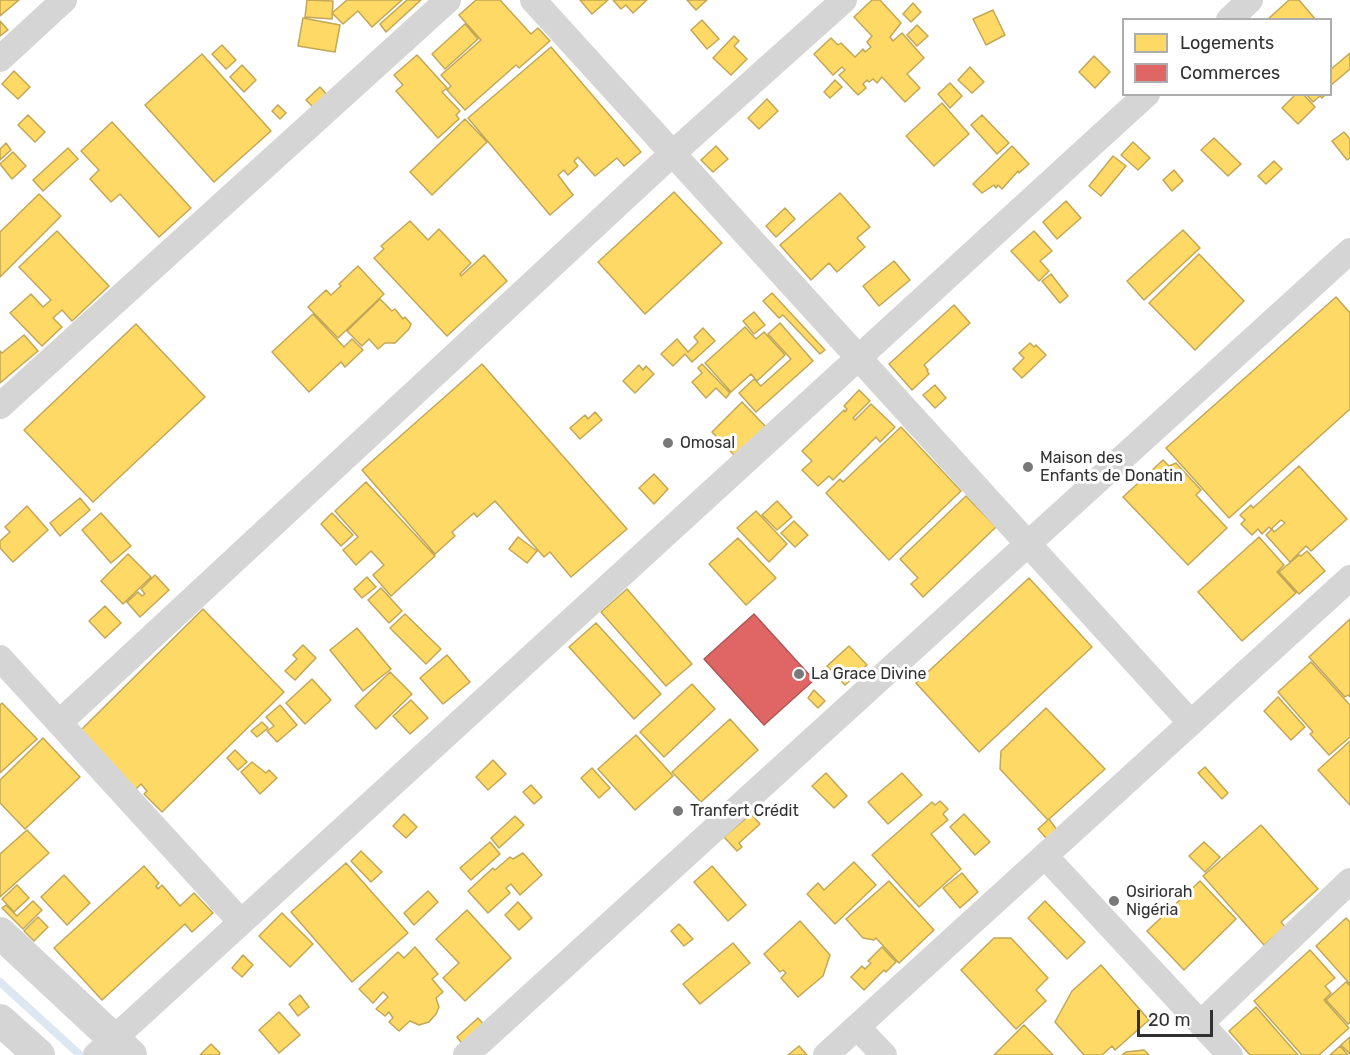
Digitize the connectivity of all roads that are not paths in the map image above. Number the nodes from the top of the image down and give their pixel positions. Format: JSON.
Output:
{"nodes":[{"id":1,"x":64,"y":0,"type":"edge"},
{"id":2,"x":448,"y":0,"type":"edge"},
{"id":3,"x":533,"y":0,"type":"edge"},
{"id":4,"x":844,"y":0,"type":"edge"},
{"id":5,"x":1250,"y":0,"type":"edge"},
{"id":6,"x":1231,"y":18,"type":"edge"},
{"id":7,"x":0,"y":59,"type":"edge"},
{"id":8,"x":1145,"y":96,"type":"edge"},
{"id":9,"x":672,"y":154,"type":"junction"},
{"id":10,"x":1350,"y":251,"type":"edge"},
{"id":11,"x":858,"y":358,"type":"junction"},
{"id":12,"x":0,"y":406,"type":"edge"},
{"id":13,"x":1028,"y":544,"type":"junction"},
{"id":14,"x":1350,"y":578,"type":"edge"},
{"id":15,"x":0,"y":658,"type":"edge"},
{"id":16,"x":59,"y":723,"type":"junction"},
{"id":17,"x":1191,"y":723,"type":"junction"},
{"id":18,"x":1046,"y":856,"type":"junction"},
{"id":19,"x":1350,"y":881,"type":"edge"},
{"id":20,"x":242,"y":922,"type":"junction"},
{"id":21,"x":0,"y":933,"type":"edge"},
{"id":22,"x":0,"y":1020,"type":"edge"},
{"id":23,"x":1201,"y":1023,"type":"junction"},
{"id":24,"x":857,"y":1027,"type":"junction"},
{"id":25,"x":113,"y":1050,"type":"edge"},
{"id":26,"x":39,"y":1055,"type":"edge"},
{"id":27,"x":466,"y":1055,"type":"edge"},
{"id":28,"x":826,"y":1055,"type":"edge"},
{"id":29,"x":884,"y":1055,"type":"edge"},
{"id":30,"x":1230,"y":1055,"type":"edge"}],
"edges":[{"from":1,"to":7,"type":"street"},
{"from":2,"to":12,"type":"street"},
{"from":3,"to":9,"type":"street"},
{"from":4,"to":9,"type":"street"},
{"from":5,"to":6,"type":"street"},
{"from":8,"to":11,"type":"street"},
{"from":9,"to":11,"type":"street"},
{"from":9,"to":16,"type":"street"},
{"from":10,"to":13,"type":"street"},
{"from":11,"to":13,"type":"street"},
{"from":11,"to":20,"type":"street"},
{"from":13,"to":17,"type":"street"},
{"from":13,"to":27,"type":"street"},
{"from":14,"to":17,"type":"street"},
{"from":15,"to":16,"type":"street"},
{"from":16,"to":20,"type":"street"},
{"from":17,"to":18,"type":"street"},
{"from":18,"to":23,"type":"street"},
{"from":18,"to":24,"type":"street"},
{"from":19,"to":23,"type":"street"},
{"from":20,"to":25,"type":"street"},
{"from":21,"to":25,"type":"street"},
{"from":22,"to":26,"type":"street"},
{"from":23,"to":30,"type":"street"},
{"from":24,"to":28,"type":"street"},
{"from":24,"to":29,"type":"street"}]}
